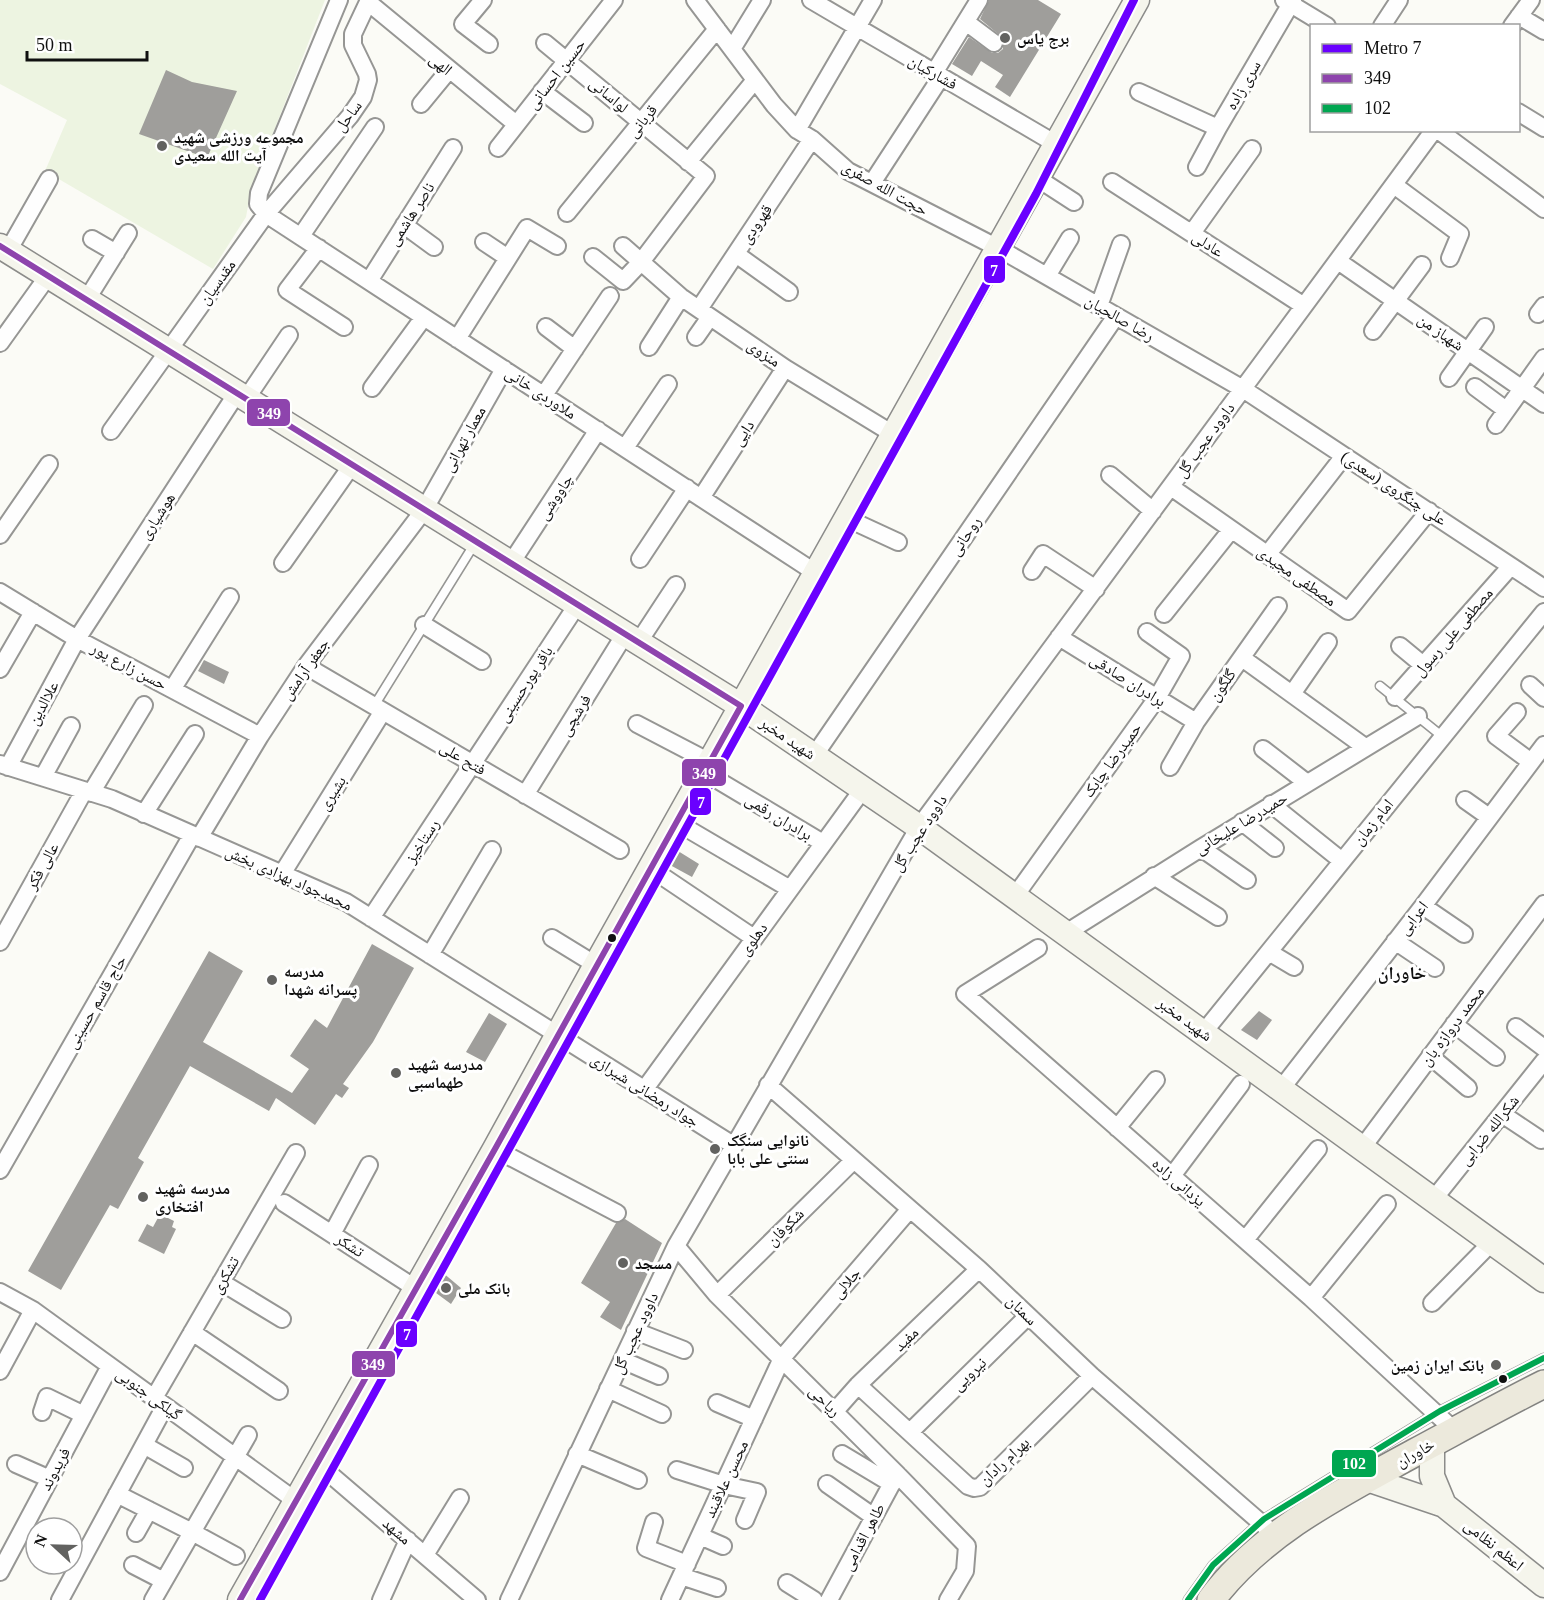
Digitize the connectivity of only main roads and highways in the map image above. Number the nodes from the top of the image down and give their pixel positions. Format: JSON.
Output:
{"nodes":[{"id":1,"x":1137,"y":0,"type":"edge"},
{"id":2,"x":4,"y":248,"type":"edge"},
{"id":3,"x":741,"y":706,"type":"junction"},
{"id":4,"x":1544,"y":1280,"type":"edge"},
{"id":5,"x":1544,"y":1384,"type":"edge"},
{"id":6,"x":1441,"y":1430,"type":"junction"},
{"id":7,"x":1367,"y":1479,"type":"junction"},
{"id":8,"x":1444,"y":1504,"type":"junction"},
{"id":9,"x":1544,"y":1585,"type":"edge"},
{"id":10,"x":240,"y":1600,"type":"edge"},
{"id":11,"x":1211,"y":1600,"type":"edge"}],
"edges":[{"from":1,"to":3,"type":"main road"},
{"from":2,"to":3,"type":"main road","name":"شهید مخبر"},
{"from":3,"to":4,"type":"main road","name":"شهید مخبر"},
{"from":3,"to":10,"type":"main road"},
{"from":5,"to":6,"type":"main road","name":"خاوران"},
{"from":6,"to":7,"type":"main road","name":"خاوران"},
{"from":6,"to":8,"type":"main road","name":"اعظم نظامی"},
{"from":7,"to":8,"type":"main road","name":"اعظم نظامی"},
{"from":7,"to":11,"type":"main road","name":"خاوران"},
{"from":8,"to":9,"type":"main road","name":"اعظم نظامی"}]}
